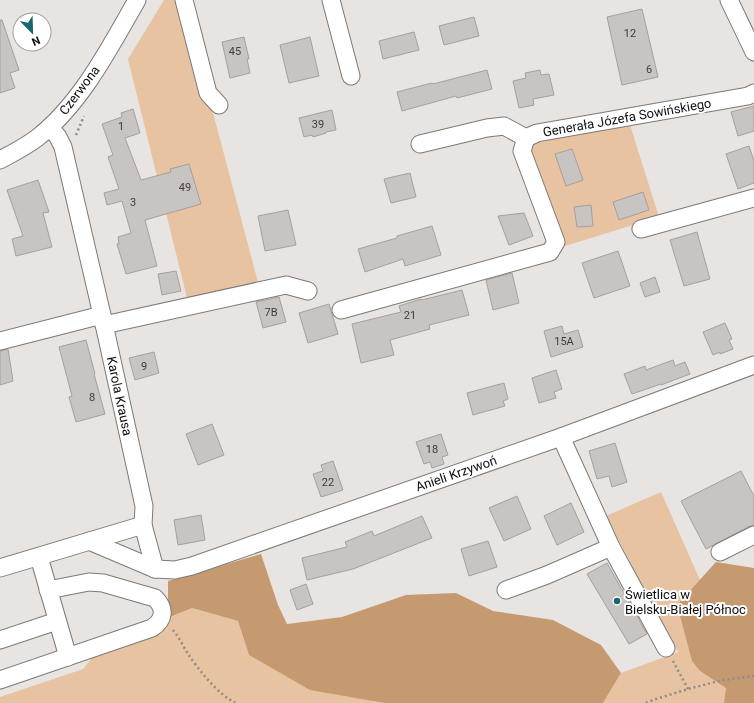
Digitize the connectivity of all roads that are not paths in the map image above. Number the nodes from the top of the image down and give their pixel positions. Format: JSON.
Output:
{"nodes":[{"id":1,"x":137,"y":0,"type":"edge"},
{"id":2,"x":184,"y":0,"type":"edge"},
{"id":3,"x":331,"y":0,"type":"edge"},
{"id":4,"x":729,"y":0,"type":"edge"},
{"id":5,"x":754,"y":52,"type":"edge"},
{"id":6,"x":351,"y":76,"type":"dead end"},
{"id":7,"x":754,"y":93,"type":"edge"},
{"id":8,"x":219,"y":105,"type":"dead end"},
{"id":9,"x":50,"y":127,"type":"junction"},
{"id":10,"x":526,"y":138,"type":"junction"},
{"id":11,"x":420,"y":144,"type":"dead end"},
{"id":12,"x":0,"y":160,"type":"edge"},
{"id":13,"x":754,"y":198,"type":"edge"},
{"id":14,"x":641,"y":229,"type":"dead end"},
{"id":15,"x":308,"y":291,"type":"dead end"},
{"id":16,"x":341,"y":310,"type":"dead end"},
{"id":17,"x":103,"y":320,"type":"junction"},
{"id":18,"x":0,"y":341,"type":"edge"},
{"id":19,"x":754,"y":365,"type":"edge"},
{"id":20,"x":561,"y":437,"type":"junction"},
{"id":21,"x":143,"y":525,"type":"junction"},
{"id":22,"x":754,"y":535,"type":"edge"},
{"id":23,"x":89,"y":541,"type":"junction"},
{"id":24,"x":611,"y":547,"type":"junction"},
{"id":25,"x":720,"y":552,"type":"dead end"},
{"id":26,"x":39,"y":557,"type":"junction"},
{"id":27,"x":0,"y":568,"type":"edge"},
{"id":28,"x":155,"y":569,"type":"junction"},
{"id":29,"x":48,"y":590,"type":"junction"},
{"id":30,"x":506,"y":590,"type":"dead end"},
{"id":31,"x":57,"y":621,"type":"junction"},
{"id":32,"x":0,"y":640,"type":"edge"},
{"id":33,"x":666,"y":648,"type":"road end"},
{"id":34,"x":68,"y":657,"type":"junction"},
{"id":35,"x":0,"y":680,"type":"edge"}],
"edges":[{"from":1,"to":9,"type":"street","name":"Czerwona"},
{"from":2,"to":8,"type":"street"},
{"from":3,"to":6,"type":"street"},
{"from":4,"to":5,"type":"street"},
{"from":7,"to":10,"type":"street","name":"Generała Józefa Sowińskiego"},
{"from":9,"to":12,"type":"street","name":"Czerwona"},
{"from":9,"to":17,"type":"street","name":"Karola Krausa"},
{"from":10,"to":11,"type":"street"},
{"from":10,"to":16,"type":"street","name":"Generała Józefa Sowińskiego"},
{"from":13,"to":14,"type":"street"},
{"from":15,"to":17,"type":"street"},
{"from":17,"to":18,"type":"street"},
{"from":17,"to":21,"type":"street","name":"Karola Krausa"},
{"from":19,"to":20,"type":"street","name":"Anieli Krzywoń"},
{"from":20,"to":24,"type":"street"},
{"from":20,"to":28,"type":"street","name":"Anieli Krzywoń"},
{"from":21,"to":23,"type":"street"},
{"from":21,"to":28,"type":"street"},
{"from":22,"to":25,"type":"street"},
{"from":23,"to":26,"type":"street"},
{"from":23,"to":28,"type":"street","name":"Anieli Krzywoń"},
{"from":24,"to":30,"type":"street"},
{"from":24,"to":33,"type":"street"},
{"from":26,"to":27,"type":"street"},
{"from":26,"to":29,"type":"street"},
{"from":29,"to":31,"type":"street"},
{"from":29,"to":34,"type":"street"},
{"from":31,"to":32,"type":"street"},
{"from":31,"to":34,"type":"street"},
{"from":34,"to":35,"type":"street"}]}
